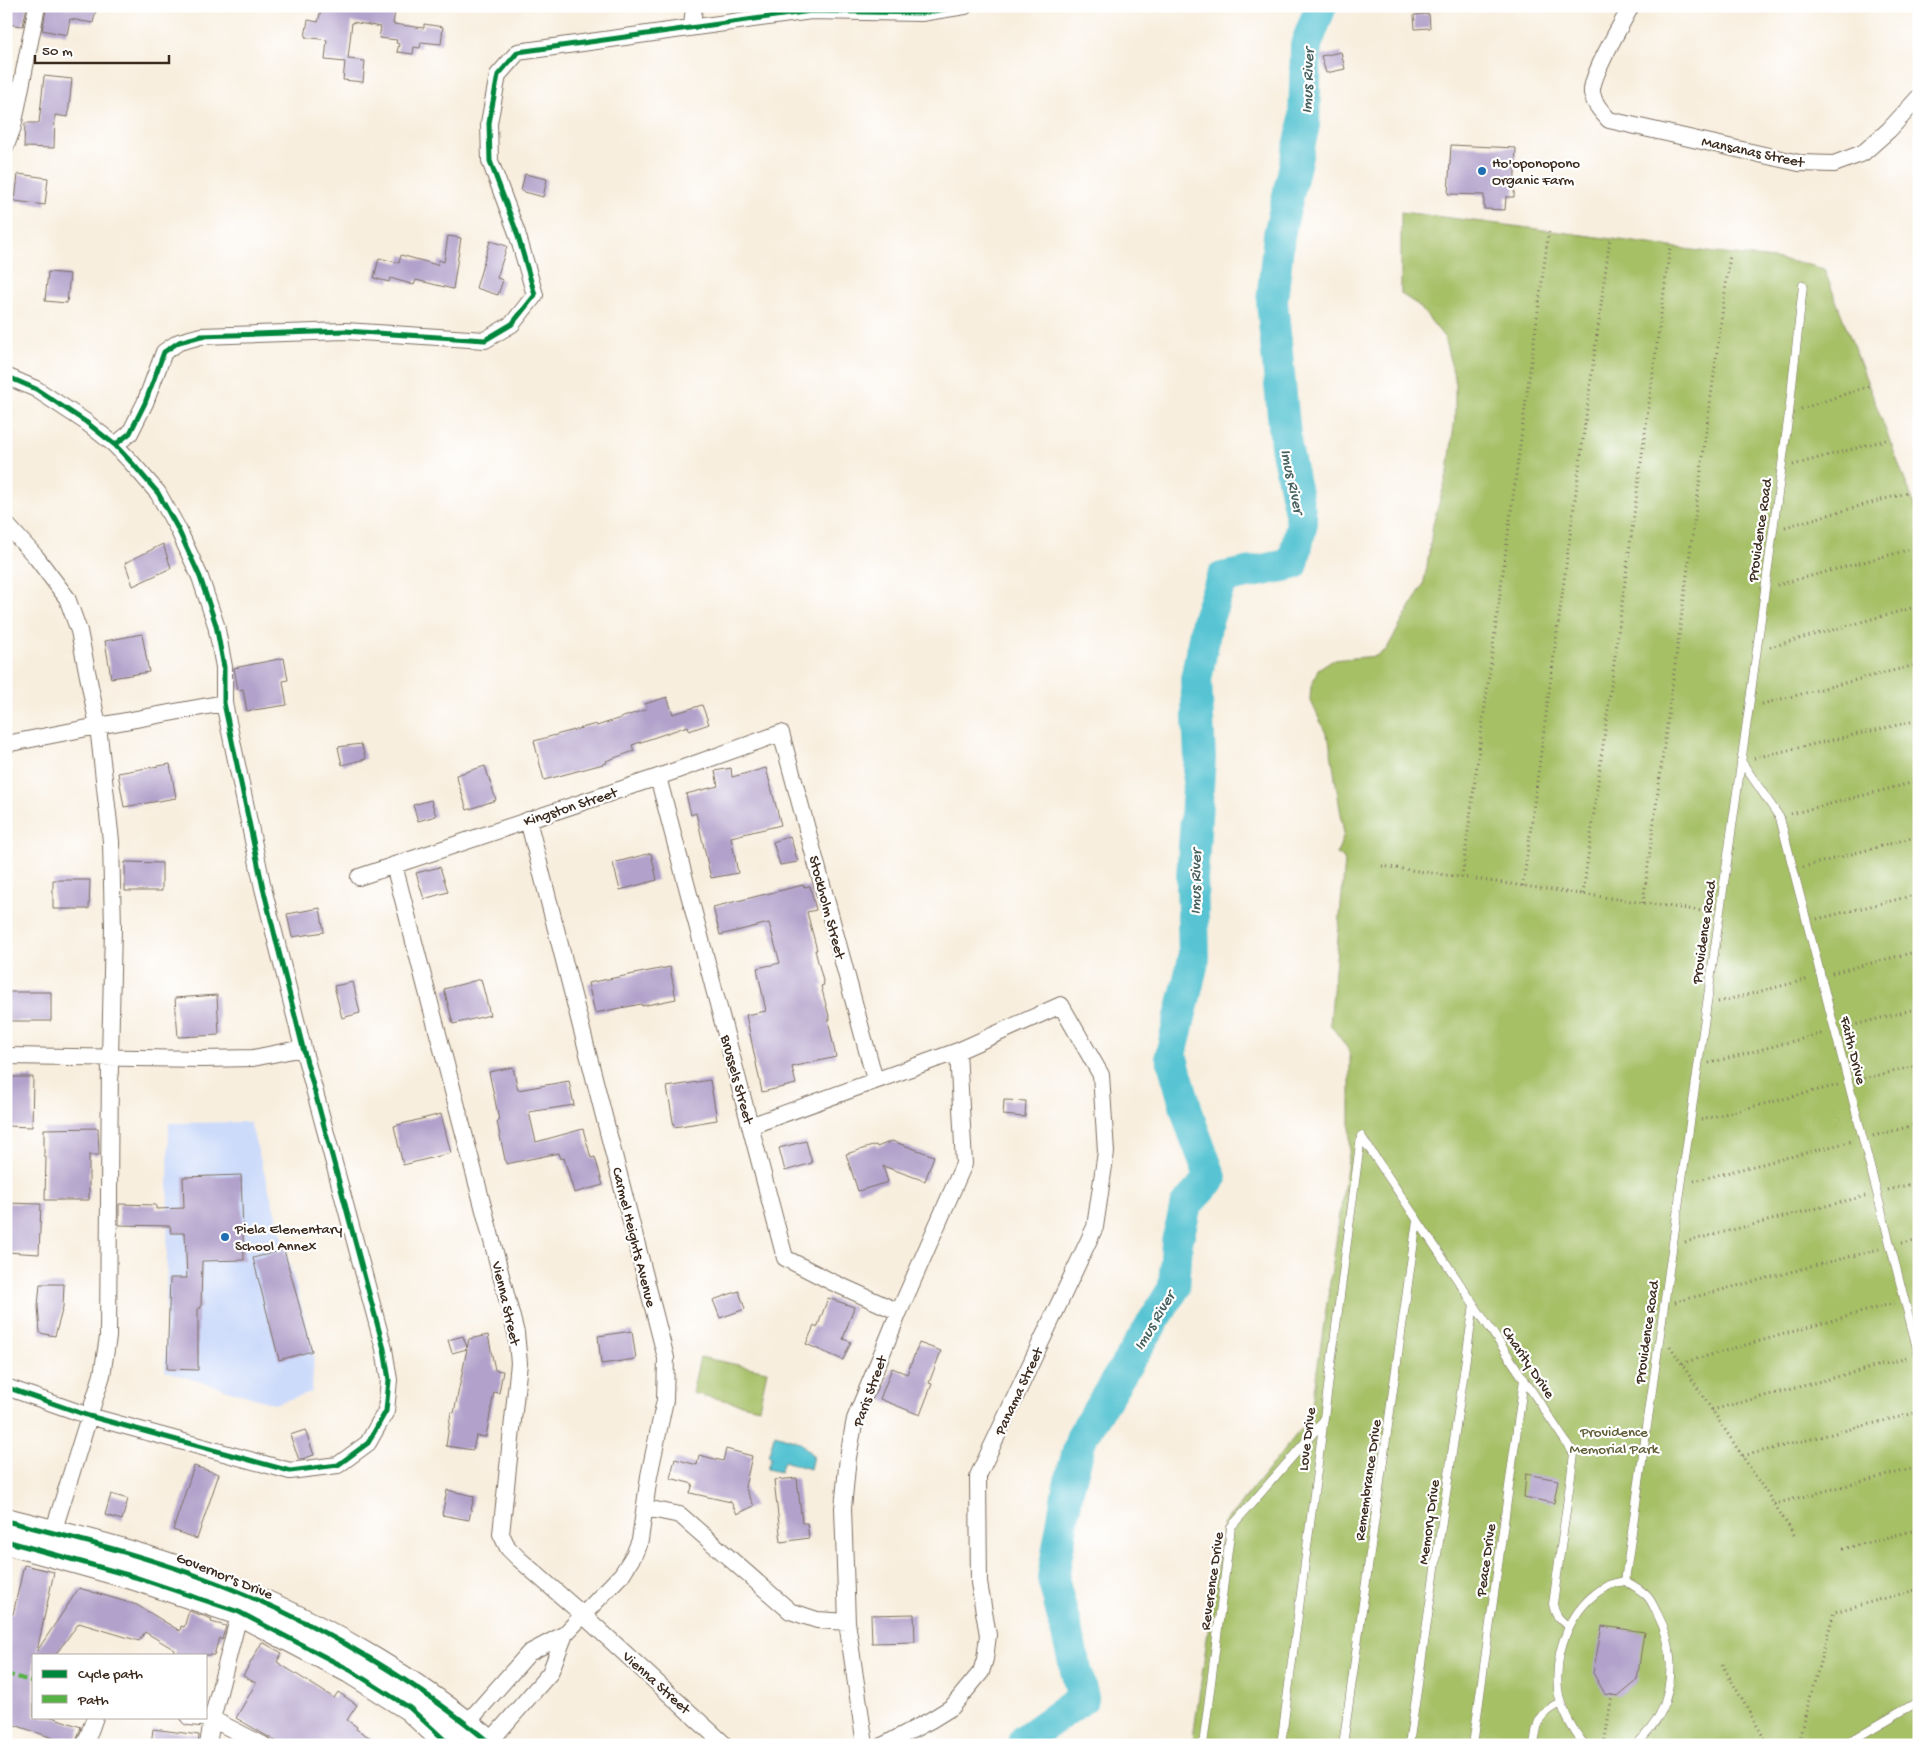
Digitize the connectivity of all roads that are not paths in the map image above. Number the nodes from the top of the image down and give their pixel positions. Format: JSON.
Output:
{"nodes":[{"id":1,"x":37,"y":6,"type":"edge"},
{"id":2,"x":694,"y":6,"type":"edge"},
{"id":3,"x":965,"y":6,"type":"edge"},
{"id":4,"x":1631,"y":6,"type":"edge"},
{"id":5,"x":692,"y":27,"type":"junction"},
{"id":6,"x":1919,"y":97,"type":"edge"},
{"id":7,"x":6,"y":146,"type":"edge"},
{"id":8,"x":1803,"y":286,"type":"dead end"},
{"id":9,"x":6,"y":376,"type":"edge"},
{"id":10,"x":115,"y":445,"type":"junction"},
{"id":11,"x":6,"y":524,"type":"edge"},
{"id":12,"x":224,"y":703,"type":"junction"},
{"id":13,"x":98,"y":726,"type":"junction"},
{"id":14,"x":781,"y":733,"type":"joint"},
{"id":15,"x":6,"y":744,"type":"edge"},
{"id":16,"x":1741,"y":761,"type":"junction"},
{"id":17,"x":658,"y":777,"type":"junction"},
{"id":18,"x":528,"y":820,"type":"junction"},
{"id":19,"x":394,"y":865,"type":"junction"},
{"id":20,"x":359,"y":877,"type":"dead end"},
{"id":21,"x":303,"y":1048,"type":"junction"},
{"id":22,"x":958,"y":1051,"type":"junction"},
{"id":23,"x":6,"y":1056,"type":"edge"},
{"id":24,"x":110,"y":1058,"type":"junction"},
{"id":25,"x":875,"y":1080,"type":"junction"},
{"id":26,"x":750,"y":1126,"type":"junction"},
{"id":27,"x":1361,"y":1136,"type":"joint"},
{"id":28,"x":1417,"y":1220,"type":"junction"},
{"id":29,"x":1474,"y":1304,"type":"junction"},
{"id":30,"x":899,"y":1312,"type":"junction"},
{"id":31,"x":1919,"y":1355,"type":"edge"},
{"id":32,"x":1524,"y":1379,"type":"junction"},
{"id":33,"x":6,"y":1387,"type":"edge"},
{"id":34,"x":89,"y":1416,"type":"junction"},
{"id":35,"x":1322,"y":1423,"type":"junction"},
{"id":36,"x":646,"y":1508,"type":"junction"},
{"id":37,"x":6,"y":1521,"type":"edge"},
{"id":38,"x":6,"y":1540,"type":"edge"},
{"id":39,"x":50,"y":1542,"type":"junction"},
{"id":40,"x":1625,"y":1581,"type":"junction"},
{"id":41,"x":242,"y":1603,"type":"junction"},
{"id":42,"x":583,"y":1615,"type":"junction"},
{"id":43,"x":847,"y":1622,"type":"junction"},
{"id":44,"x":1569,"y":1627,"type":"junction"},
{"id":45,"x":565,"y":1634,"type":"junction"},
{"id":46,"x":1919,"y":1701,"type":"edge"},
{"id":47,"x":1561,"y":1702,"type":"junction"},
{"id":48,"x":95,"y":1718,"type":"edge"},
{"id":49,"x":200,"y":1718,"type":"edge"},
{"id":50,"x":212,"y":1719,"type":"junction"},
{"id":51,"x":466,"y":1724,"type":"junction"},
{"id":52,"x":450,"y":1744,"type":"edge"},
{"id":53,"x":489,"y":1744,"type":"edge"},
{"id":54,"x":85,"y":1745,"type":"edge"},
{"id":55,"x":208,"y":1745,"type":"edge"},
{"id":56,"x":263,"y":1745,"type":"edge"},
{"id":57,"x":725,"y":1745,"type":"edge"},
{"id":58,"x":865,"y":1745,"type":"edge"},
{"id":59,"x":884,"y":1745,"type":"edge"},
{"id":60,"x":1203,"y":1745,"type":"edge"},
{"id":61,"x":1281,"y":1745,"type":"edge"},
{"id":62,"x":1344,"y":1745,"type":"edge"},
{"id":63,"x":1409,"y":1745,"type":"edge"},
{"id":64,"x":1473,"y":1745,"type":"edge"},
{"id":65,"x":1534,"y":1745,"type":"edge"},
{"id":66,"x":1585,"y":1745,"type":"edge"},
{"id":67,"x":1636,"y":1745,"type":"edge"},
{"id":68,"x":1844,"y":1745,"type":"edge"}],
"edges":[{"from":1,"to":7,"type":"street"},
{"from":2,"to":5,"type":"street"},
{"from":3,"to":5,"type":"street"},
{"from":4,"to":6,"type":"street","name":"Mansanas Street"},
{"from":5,"to":10,"type":"street"},
{"from":8,"to":16,"type":"lane","name":"Providence Road"},
{"from":9,"to":10,"type":"street"},
{"from":10,"to":12,"type":"street"},
{"from":11,"to":13,"type":"street"},
{"from":12,"to":13,"type":"street"},
{"from":12,"to":21,"type":"street"},
{"from":13,"to":15,"type":"street"},
{"from":13,"to":24,"type":"street"},
{"from":14,"to":17,"type":"street","name":"Kingston Street"},
{"from":14,"to":25,"type":"street","name":"Stockholm Street"},
{"from":16,"to":31,"type":"lane","name":"Faith Drive"},
{"from":16,"to":40,"type":"lane","name":"Providence Road"},
{"from":17,"to":18,"type":"street","name":"Kingston Street"},
{"from":17,"to":26,"type":"street","name":"Brussels Street"},
{"from":18,"to":19,"type":"street","name":"Kingston Street"},
{"from":18,"to":36,"type":"street","name":"Carmel Heights Avenue"},
{"from":19,"to":20,"type":"street","name":"Kingston Street"},
{"from":19,"to":42,"type":"street","name":"Vienna Street"},
{"from":21,"to":24,"type":"street"},
{"from":21,"to":34,"type":"street"},
{"from":22,"to":25,"type":"street"},
{"from":22,"to":30,"type":"street","name":"Paris Street"},
{"from":22,"to":59,"type":"street","name":"Panama Street"},
{"from":23,"to":24,"type":"street"},
{"from":24,"to":34,"type":"street"},
{"from":25,"to":26,"type":"street"},
{"from":26,"to":30,"type":"street","name":"Brussels Street"},
{"from":27,"to":28,"type":"lane","name":"Charity Drive"},
{"from":27,"to":35,"type":"lane","name":"Love Drive"},
{"from":28,"to":29,"type":"lane","name":"Charity Drive"},
{"from":28,"to":62,"type":"lane","name":"Remembrance Drive"},
{"from":29,"to":32,"type":"lane","name":"Charity Drive"},
{"from":29,"to":63,"type":"lane","name":"Memory Drive"},
{"from":30,"to":43,"type":"street","name":"Paris Street"},
{"from":32,"to":44,"type":"lane","name":"Charity Drive"},
{"from":32,"to":64,"type":"lane","name":"Peace Drive"},
{"from":33,"to":34,"type":"street"},
{"from":34,"to":39,"type":"street"},
{"from":35,"to":60,"type":"lane","name":"Reverence Drive"},
{"from":35,"to":61,"type":"lane","name":"Love Drive"},
{"from":36,"to":42,"type":"street","name":"Carmel Heights Avenue"},
{"from":36,"to":43,"type":"street"},
{"from":37,"to":39,"type":"highway","name":"Governor's Drive"},
{"from":38,"to":39,"type":"highway","name":"Governor's Drive"},
{"from":39,"to":41,"type":"highway","name":"Governor's Drive"},
{"from":40,"to":44,"type":"lane"},
{"from":40,"to":67,"type":"lane"},
{"from":41,"to":50,"type":"street"},
{"from":41,"to":51,"type":"highway","name":"Governor's Drive"},
{"from":41,"to":52,"type":"highway","name":"Governor's Drive"},
{"from":42,"to":45,"type":"street","name":"Carmel Heights Avenue"},
{"from":42,"to":57,"type":"street","name":"Vienna Street"},
{"from":43,"to":58,"type":"street","name":"Paris Street"},
{"from":44,"to":47,"type":"lane"},
{"from":45,"to":51,"type":"street","name":"Carmel Heights Avenue"},
{"from":45,"to":53,"type":"street","name":"Carmel Heights Avenue"},
{"from":46,"to":68,"type":"lane"},
{"from":47,"to":65,"type":"lane"},
{"from":47,"to":66,"type":"lane"},
{"from":48,"to":54,"type":"street"},
{"from":49,"to":50,"type":"street"},
{"from":50,"to":55,"type":"street"},
{"from":50,"to":56,"type":"street"},
{"from":51,"to":52,"type":"street","name":"Carmel Heights Avenue"},
{"from":51,"to":53,"type":"highway","name":"Governor's Drive"}]}
